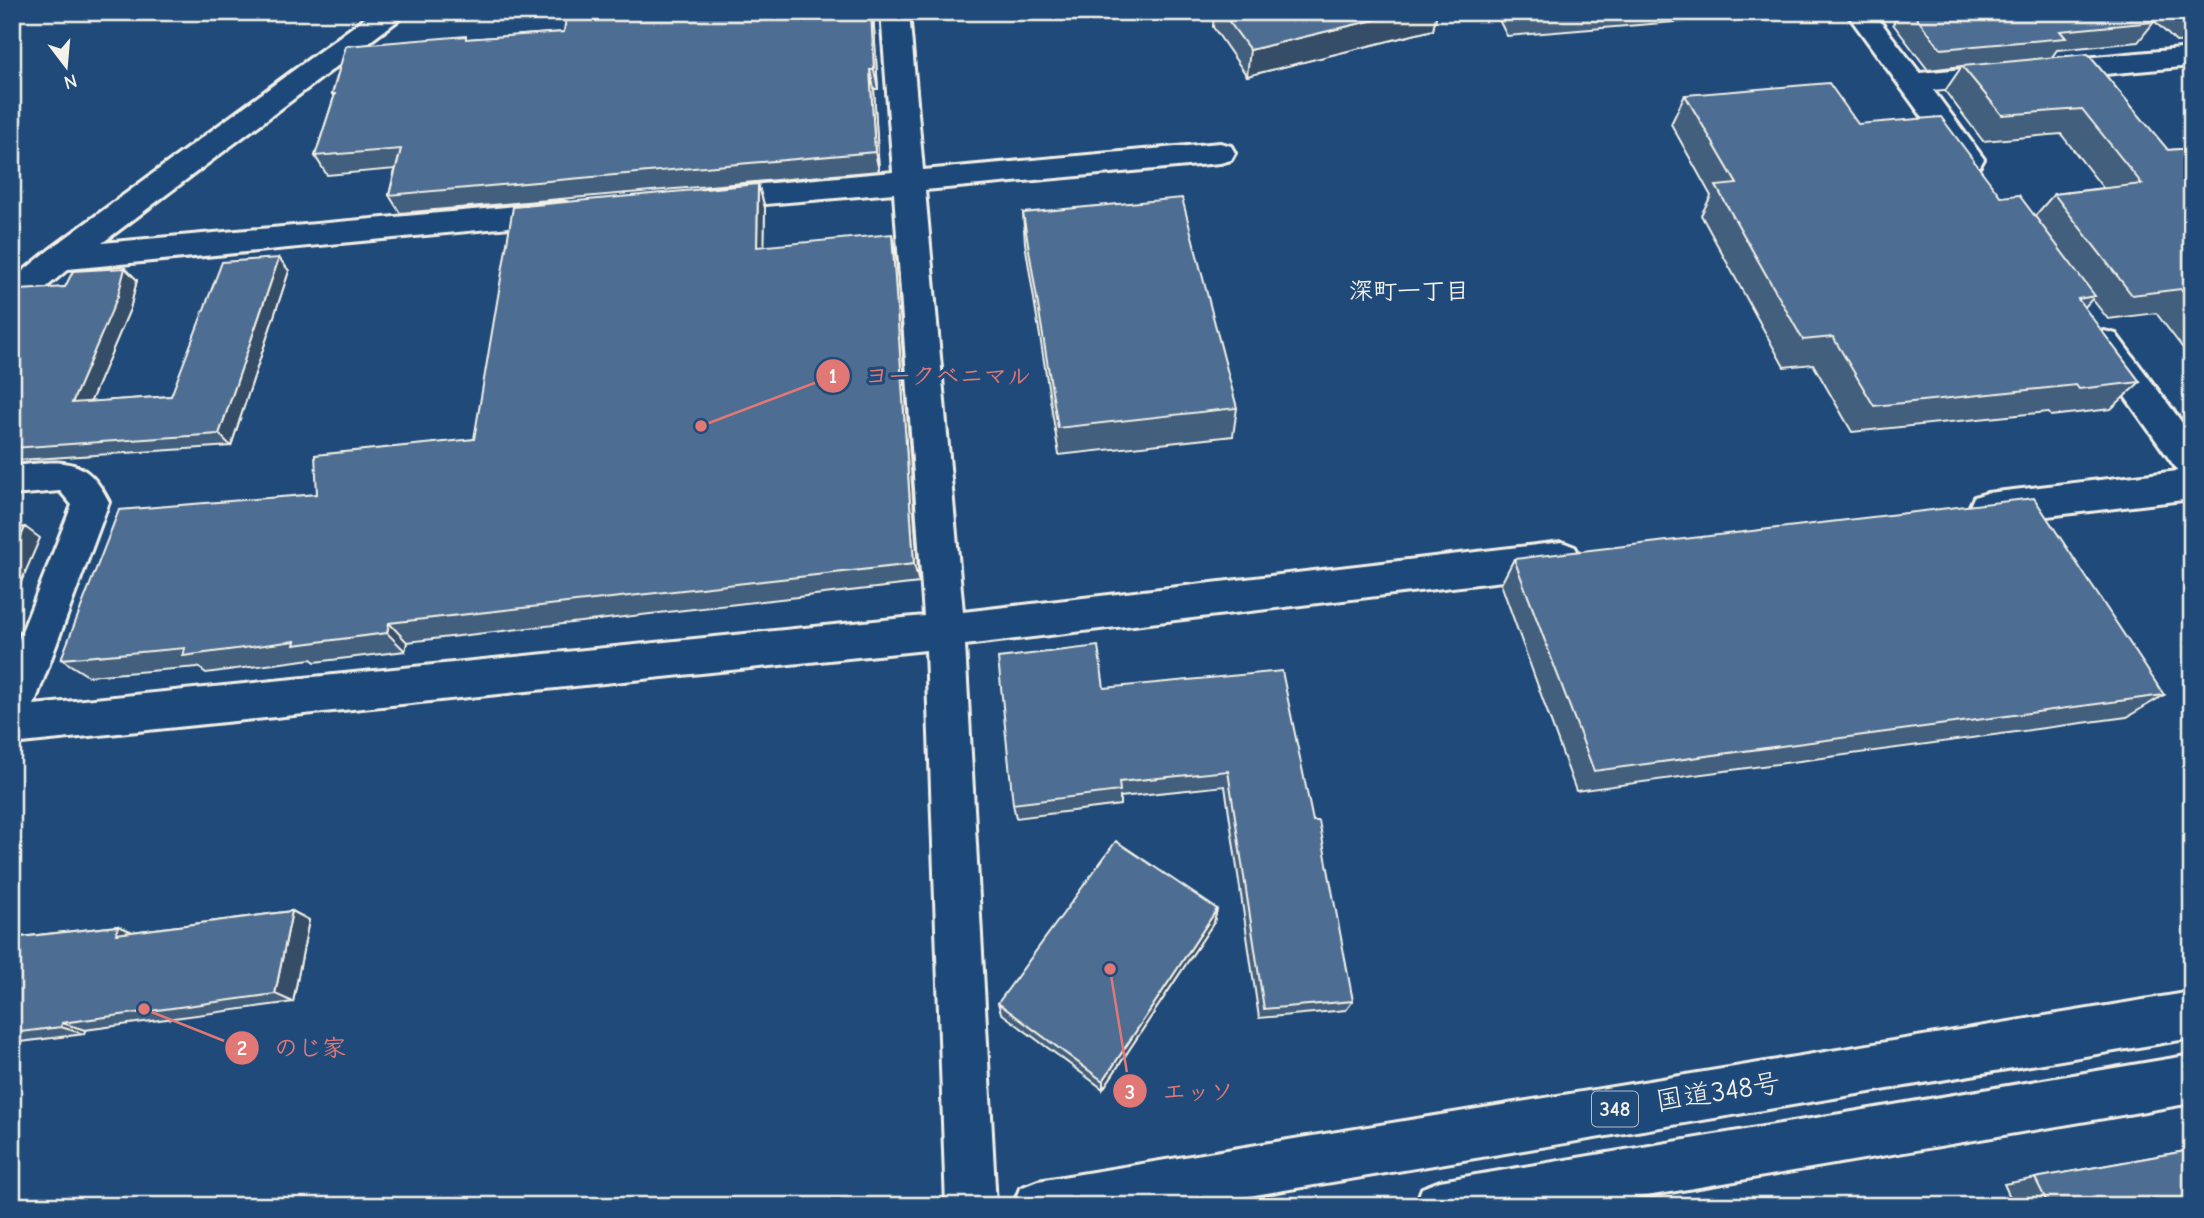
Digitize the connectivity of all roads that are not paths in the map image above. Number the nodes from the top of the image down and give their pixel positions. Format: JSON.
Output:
{"nodes":[{"id":1,"x":391,"y":12,"type":"edge"},
{"id":2,"x":895,"y":12,"type":"edge"},
{"id":3,"x":1859,"y":12,"type":"edge"},
{"id":4,"x":2146,"y":31,"type":"edge"},
{"id":5,"x":2182,"y":58,"type":"edge"},
{"id":6,"x":1914,"y":83,"type":"junction"},
{"id":7,"x":1220,"y":153,"type":"dead end"},
{"id":8,"x":908,"y":181,"type":"junction"},
{"id":9,"x":1987,"y":184,"type":"edge"},
{"id":10,"x":686,"y":202,"type":"edge"},
{"id":11,"x":589,"y":211,"type":"edge"},
{"id":12,"x":60,"y":258,"type":"junction"},
{"id":13,"x":12,"y":298,"type":"edge"},
{"id":14,"x":2085,"y":318,"type":"edge"},
{"id":15,"x":2192,"y":463,"type":"edge"},
{"id":16,"x":12,"y":481,"type":"edge"},
{"id":17,"x":2192,"y":484,"type":"edge"},
{"id":18,"x":1956,"y":512,"type":"edge"},
{"id":19,"x":1596,"y":554,"type":"edge"},
{"id":20,"x":945,"y":631,"type":"junction"},
{"id":21,"x":12,"y":710,"type":"edge"},
{"id":22,"x":12,"y":726,"type":"edge"},
{"id":23,"x":2192,"y":1015,"type":"edge"},
{"id":24,"x":2192,"y":1079,"type":"edge"},
{"id":25,"x":971,"y":1206,"type":"edge"},
{"id":26,"x":1038,"y":1206,"type":"edge"},
{"id":27,"x":1440,"y":1206,"type":"edge"}],
"edges":[{"from":1,"to":12,"type":"main road"},
{"from":2,"to":8,"type":"main road"},
{"from":3,"to":6,"type":"main road"},
{"from":4,"to":5,"type":"main road"},
{"from":5,"to":6,"type":"main road"},
{"from":6,"to":9,"type":"main road"},
{"from":7,"to":8,"type":"main road"},
{"from":8,"to":10,"type":"main road"},
{"from":8,"to":20,"type":"main road"},
{"from":11,"to":12,"type":"main road"},
{"from":12,"to":13,"type":"main road"},
{"from":14,"to":15,"type":"main road"},
{"from":16,"to":21,"type":"main road"},
{"from":17,"to":18,"type":"main road"},
{"from":19,"to":20,"type":"main road"},
{"from":20,"to":22,"type":"main road"},
{"from":20,"to":25,"type":"main road"},
{"from":23,"to":26,"type":"main road","name":"国道348号","number":"348"},
{"from":24,"to":27,"type":"main road"}]}
